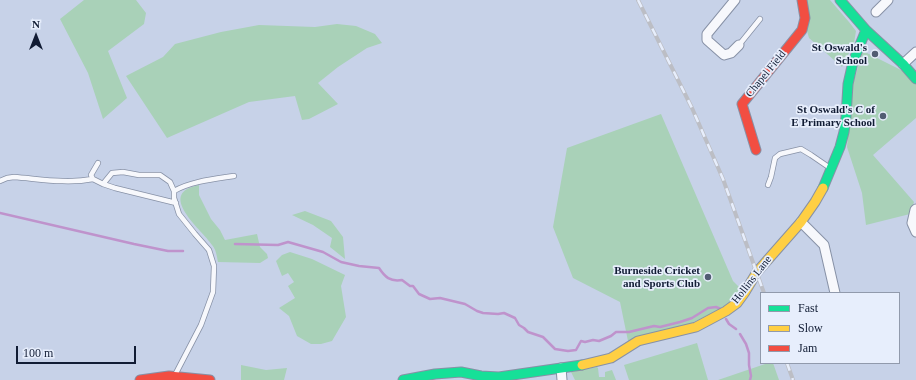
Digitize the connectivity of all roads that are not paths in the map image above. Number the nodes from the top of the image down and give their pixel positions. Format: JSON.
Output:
{"nodes":[{"id":1,"x":735,"y":0,"type":"edge"},
{"id":2,"x":802,"y":0,"type":"edge"},
{"id":3,"x":840,"y":0,"type":"edge"},
{"id":4,"x":888,"y":0,"type":"edge"},
{"id":5,"x":876,"y":12,"type":"dead end"},
{"id":6,"x":760,"y":19,"type":"dead end"},
{"id":7,"x":866,"y":30,"type":"junction"},
{"id":8,"x":739,"y":45,"type":"joint"},
{"id":9,"x":916,"y":52,"type":"edge"},
{"id":10,"x":903,"y":64,"type":"junction"},
{"id":11,"x":916,"y":79,"type":"edge"},
{"id":12,"x":756,"y":150,"type":"dead end"},
{"id":13,"x":98,"y":163,"type":"dead end"},
{"id":14,"x":831,"y":169,"type":"junction"},
{"id":15,"x":234,"y":176,"type":"dead end"},
{"id":16,"x":93,"y":179,"type":"junction"},
{"id":17,"x":0,"y":181,"type":"edge"},
{"id":18,"x":103,"y":184,"type":"junction"},
{"id":19,"x":768,"y":185,"type":"dead end"},
{"id":20,"x":174,"y":191,"type":"junction"},
{"id":21,"x":176,"y":203,"type":"junction"},
{"id":22,"x":916,"y":209,"type":"edge"},
{"id":23,"x":801,"y":222,"type":"junction"},
{"id":24,"x":916,"y":232,"type":"edge"},
{"id":25,"x":835,"y":292,"type":"edge"},
{"id":26,"x":561,"y":368,"type":"junction"},
{"id":27,"x":175,"y":377,"type":"junction"},
{"id":28,"x":140,"y":380,"type":"edge"},
{"id":29,"x":210,"y":380,"type":"edge"},
{"id":30,"x":403,"y":380,"type":"edge"},
{"id":31,"x":562,"y":380,"type":"edge"}],
"edges":[{"from":1,"to":8,"type":"street"},
{"from":2,"to":12,"type":"street","name":"Chapel Field"},
{"from":3,"to":7,"type":"street"},
{"from":4,"to":5,"type":"street"},
{"from":6,"to":8,"type":"lane"},
{"from":7,"to":10,"type":"street"},
{"from":7,"to":14,"type":"street","name":"Hollins Lane"},
{"from":9,"to":10,"type":"street"},
{"from":10,"to":11,"type":"street"},
{"from":13,"to":16,"type":"lane"},
{"from":14,"to":19,"type":"lane"},
{"from":14,"to":23,"type":"street","name":"Hollins Lane"},
{"from":15,"to":20,"type":"lane"},
{"from":16,"to":17,"type":"lane"},
{"from":16,"to":18,"type":"lane"},
{"from":18,"to":20,"type":"lane"},
{"from":18,"to":21,"type":"lane"},
{"from":20,"to":21,"type":"lane"},
{"from":21,"to":27,"type":"lane"},
{"from":22,"to":24,"type":"street"},
{"from":23,"to":25,"type":"street"},
{"from":23,"to":26,"type":"street","name":"Hollins Lane"},
{"from":26,"to":30,"type":"street","name":"Hollins Lane"},
{"from":26,"to":31,"type":"street"},
{"from":27,"to":28,"type":"street"},
{"from":27,"to":29,"type":"street"}]}
